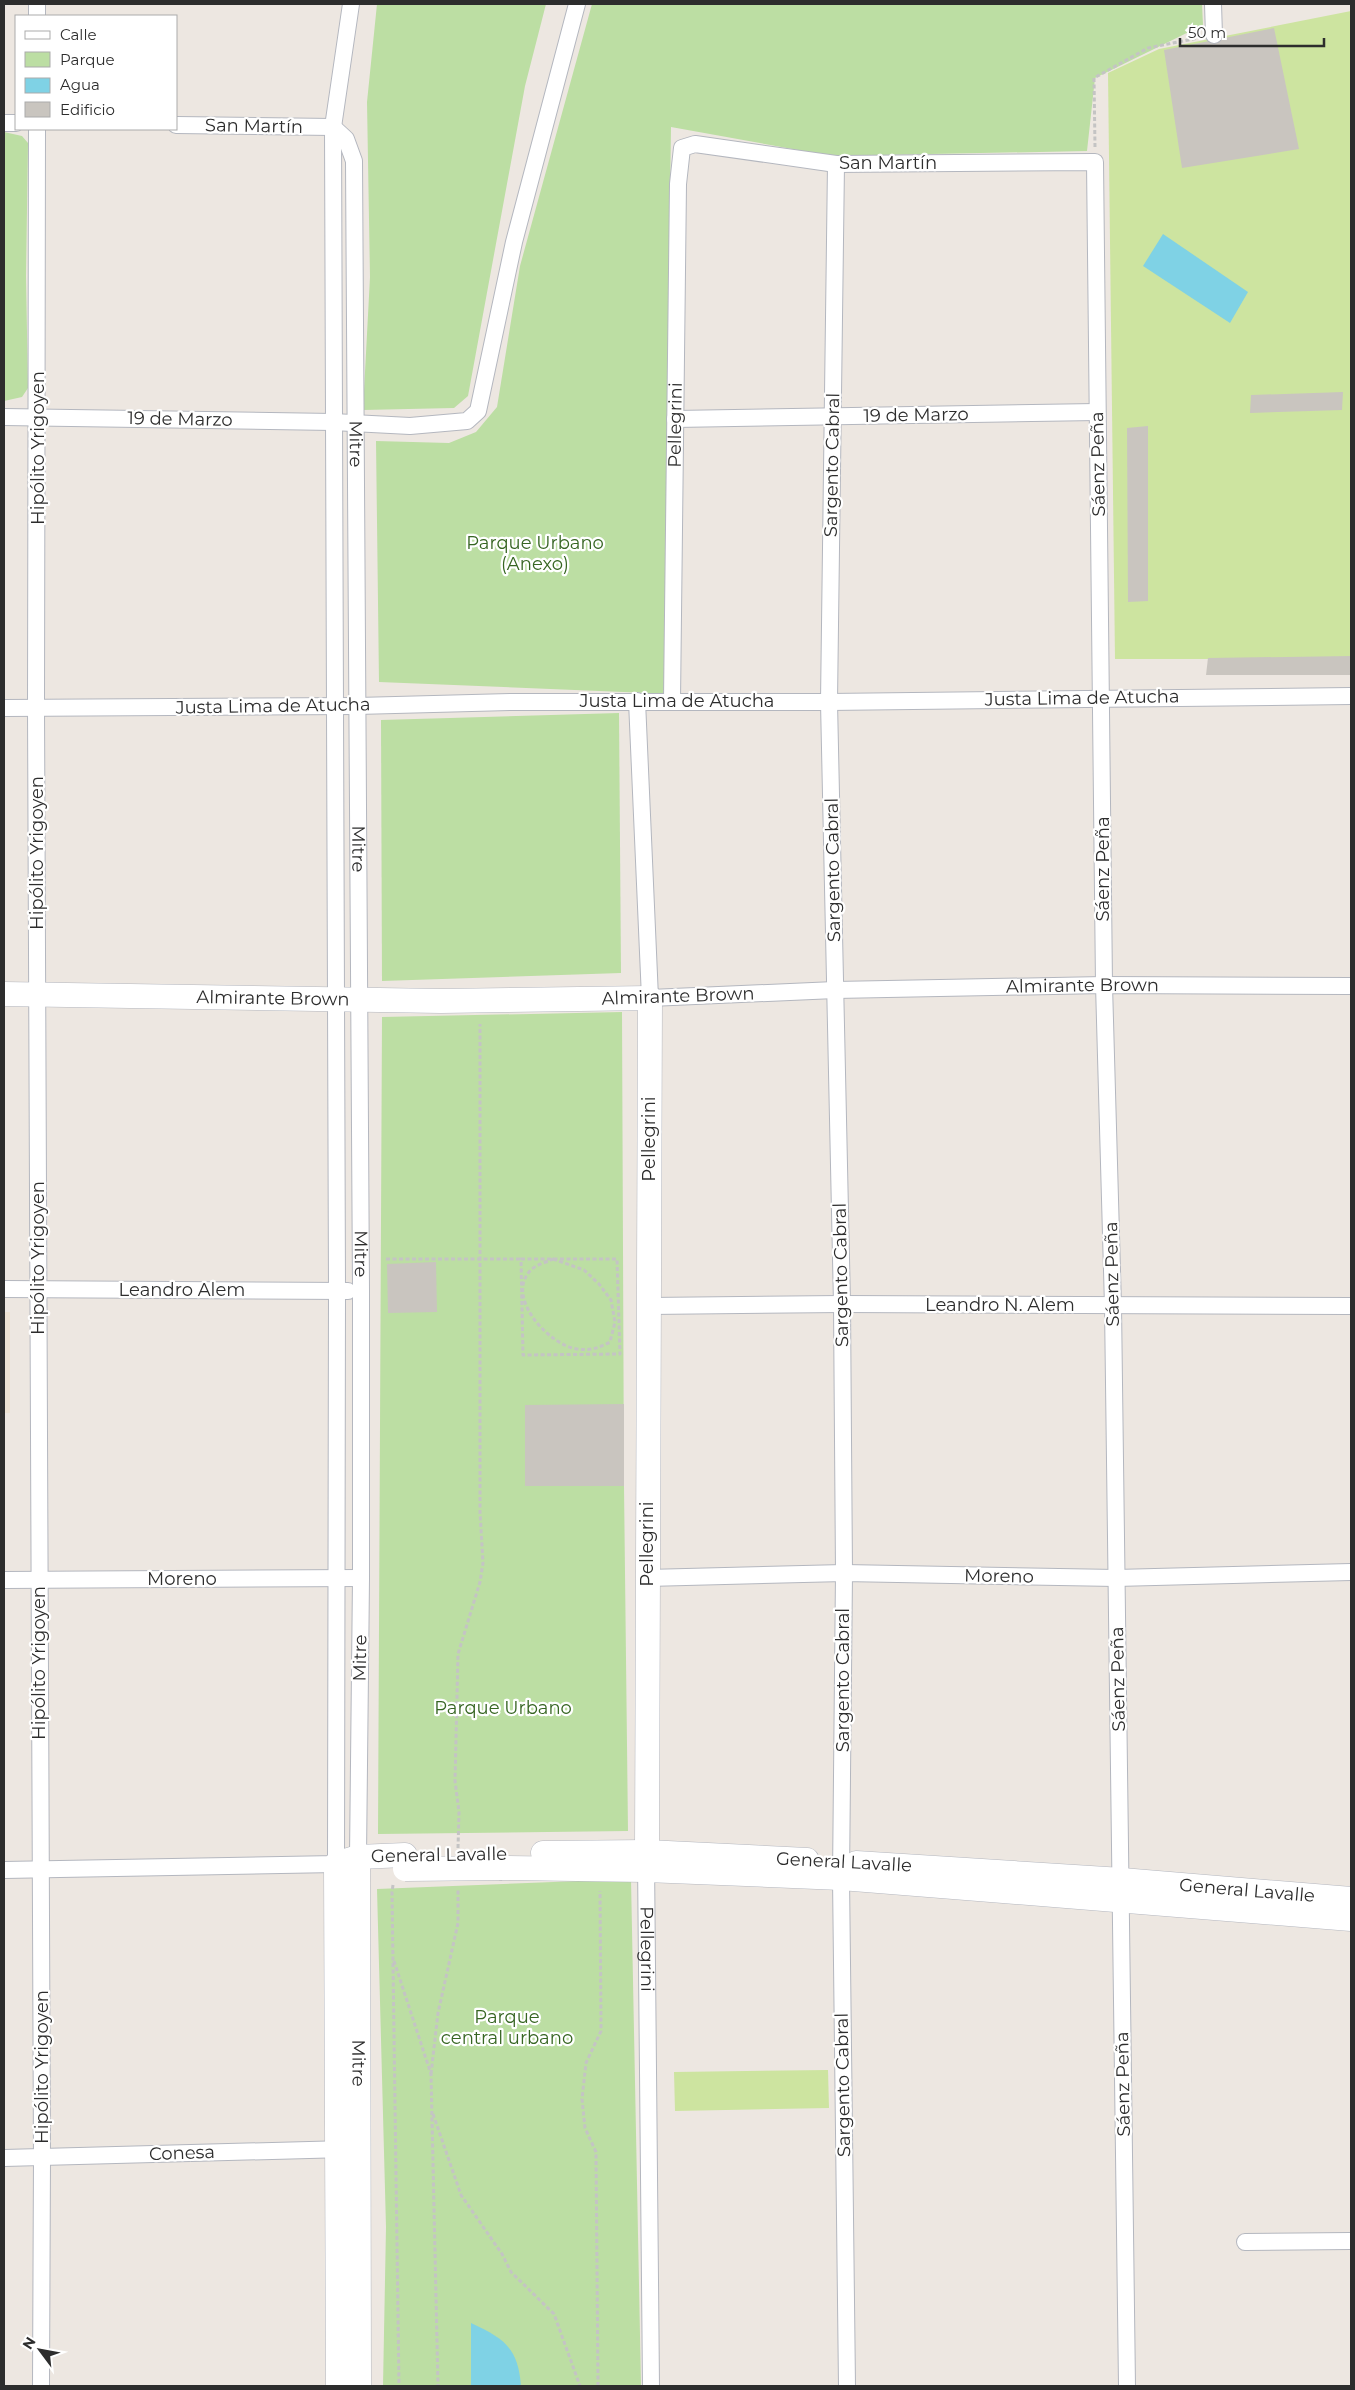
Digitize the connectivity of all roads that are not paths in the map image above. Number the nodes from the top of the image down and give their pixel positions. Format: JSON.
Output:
{"nodes":[{"id":1,"x":351,"y":4,"type":"edge"},
{"id":2,"x":577,"y":4,"type":"edge"},
{"id":3,"x":1213,"y":4,"type":"edge"},
{"id":4,"x":1214,"y":35,"type":"road end"},
{"id":5,"x":178,"y":125,"type":"edge"},
{"id":6,"x":333,"y":127,"type":"junction"},
{"id":7,"x":37,"y":130,"type":"edge"},
{"id":8,"x":682,"y":148,"type":"joint"},
{"id":9,"x":1096,"y":162,"type":"joint"},
{"id":10,"x":836,"y":164,"type":"junction"},
{"id":11,"x":1097,"y":412,"type":"junction"},
{"id":12,"x":38,"y":416,"type":"junction"},
{"id":13,"x":832,"y":416,"type":"junction"},
{"id":14,"x":4,"y":417,"type":"edge"},
{"id":15,"x":674,"y":419,"type":"junction"},
{"id":16,"x":333,"y":422,"type":"junction"},
{"id":17,"x":356,"y":423,"type":"junction"},
{"id":18,"x":1351,"y":696,"type":"edge"},
{"id":19,"x":1101,"y":698,"type":"junction"},
{"id":20,"x":672,"y":701,"type":"junction"},
{"id":21,"x":637,"y":702,"type":"junction"},
{"id":22,"x":829,"y":702,"type":"junction"},
{"id":23,"x":334,"y":706,"type":"junction"},
{"id":24,"x":357,"y":706,"type":"junction"},
{"id":25,"x":4,"y":708,"type":"edge"},
{"id":26,"x":36,"y":708,"type":"junction"},
{"id":27,"x":1104,"y":984,"type":"junction"},
{"id":28,"x":1351,"y":986,"type":"edge"},
{"id":29,"x":835,"y":990,"type":"junction"},
{"id":30,"x":4,"y":994,"type":"edge"},
{"id":31,"x":38,"y":994,"type":"junction"},
{"id":32,"x":650,"y":998,"type":"junction"},
{"id":33,"x":336,"y":1000,"type":"junction"},
{"id":34,"x":360,"y":1000,"type":"junction"},
{"id":35,"x":4,"y":1289,"type":"edge"},
{"id":36,"x":38,"y":1289,"type":"junction"},
{"id":37,"x":361,"y":1290,"type":"junction"},
{"id":38,"x":337,"y":1291,"type":"junction"},
{"id":39,"x":842,"y":1304,"type":"junction"},
{"id":40,"x":649,"y":1306,"type":"junction"},
{"id":41,"x":1113,"y":1306,"type":"junction"},
{"id":42,"x":1351,"y":1306,"type":"edge"},
{"id":43,"x":1351,"y":1572,"type":"edge"},
{"id":44,"x":844,"y":1574,"type":"junction"},
{"id":45,"x":337,"y":1578,"type":"junction"},
{"id":46,"x":361,"y":1578,"type":"junction"},
{"id":47,"x":647,"y":1578,"type":"junction"},
{"id":48,"x":1116,"y":1578,"type":"junction"},
{"id":49,"x":4,"y":1580,"type":"edge"},
{"id":50,"x":39,"y":1580,"type":"junction"},
{"id":51,"x":502,"y":1861,"type":"junction"},
{"id":52,"x":646,"y":1861,"type":"junction"},
{"id":53,"x":350,"y":1864,"type":"junction"},
{"id":54,"x":4,"y":1870,"type":"edge"},
{"id":55,"x":40,"y":1870,"type":"junction"},
{"id":56,"x":841,"y":1870,"type":"junction"},
{"id":57,"x":1121,"y":1890,"type":"junction"},
{"id":58,"x":1351,"y":1899,"type":"edge"},
{"id":59,"x":1351,"y":1919,"type":"edge"},
{"id":60,"x":348,"y":2149,"type":"junction"},
{"id":61,"x":4,"y":2158,"type":"edge"},
{"id":62,"x":42,"y":2158,"type":"junction"},
{"id":63,"x":1351,"y":2240,"type":"edge"},
{"id":64,"x":1245,"y":2242,"type":"dead end"},
{"id":65,"x":41,"y":2386,"type":"edge"},
{"id":66,"x":338,"y":2386,"type":"edge"},
{"id":67,"x":359,"y":2386,"type":"edge"},
{"id":68,"x":651,"y":2386,"type":"edge"},
{"id":69,"x":847,"y":2386,"type":"edge"},
{"id":70,"x":1127,"y":2386,"type":"edge"}],
"edges":[{"from":1,"to":6,"type":"street","name":"Mitre"},
{"from":2,"to":17,"type":"street","name":"19 de Marzo"},
{"from":3,"to":4,"type":"street"},
{"from":5,"to":6,"type":"street","name":"San Martín"},
{"from":6,"to":16,"type":"street","name":"Mitre"},
{"from":6,"to":17,"type":"street","name":"Mitre"},
{"from":7,"to":12,"type":"street","name":"Hipólito Yrigoyen"},
{"from":8,"to":10,"type":"street","name":"San Martín"},
{"from":8,"to":15,"type":"street","name":"Pellegrini"},
{"from":9,"to":10,"type":"street","name":"San Martín"},
{"from":9,"to":11,"type":"street","name":"Sáenz Peña"},
{"from":10,"to":13,"type":"street","name":"Sargento Cabral"},
{"from":11,"to":13,"type":"street","name":"19 de Marzo"},
{"from":11,"to":19,"type":"street","name":"Sáenz Peña"},
{"from":12,"to":14,"type":"street","name":"19 de Marzo"},
{"from":12,"to":16,"type":"street","name":"19 de Marzo"},
{"from":12,"to":26,"type":"street","name":"Hipólito Yrigoyen"},
{"from":13,"to":15,"type":"street","name":"19 de Marzo"},
{"from":13,"to":22,"type":"street","name":"Sargento Cabral"},
{"from":15,"to":20,"type":"street","name":"Pellegrini"},
{"from":16,"to":17,"type":"street","name":"19 de Marzo"},
{"from":16,"to":23,"type":"street","name":"Mitre"},
{"from":17,"to":24,"type":"street","name":"Mitre"},
{"from":18,"to":19,"type":"street","name":"Justa Lima de Atucha"},
{"from":19,"to":22,"type":"street","name":"Justa Lima de Atucha"},
{"from":19,"to":27,"type":"street","name":"Sáenz Peña"},
{"from":20,"to":21,"type":"street","name":"Justa Lima de Atucha"},
{"from":20,"to":22,"type":"street","name":"Justa Lima de Atucha"},
{"from":21,"to":24,"type":"street","name":"Justa Lima de Atucha"},
{"from":21,"to":32,"type":"street","name":"Pellegrini"},
{"from":22,"to":29,"type":"street","name":"Sargento Cabral"},
{"from":23,"to":24,"type":"street","name":"Justa Lima de Atucha"},
{"from":23,"to":26,"type":"street","name":"Justa Lima de Atucha"},
{"from":23,"to":33,"type":"street","name":"Mitre"},
{"from":24,"to":34,"type":"street","name":"Mitre"},
{"from":25,"to":26,"type":"street","name":"Justa Lima de Atucha"},
{"from":26,"to":31,"type":"street","name":"Hipólito Yrigoyen"},
{"from":27,"to":28,"type":"street","name":"Almirante Brown"},
{"from":27,"to":29,"type":"street","name":"Almirante Brown"},
{"from":27,"to":41,"type":"street","name":"Sáenz Peña"},
{"from":29,"to":32,"type":"street","name":"Almirante Brown"},
{"from":29,"to":39,"type":"street","name":"Sargento Cabral"},
{"from":30,"to":31,"type":"main road","name":"Almirante Brown"},
{"from":31,"to":33,"type":"main road","name":"Almirante Brown"},
{"from":31,"to":36,"type":"street","name":"Hipólito Yrigoyen"},
{"from":32,"to":34,"type":"main road","name":"Almirante Brown"},
{"from":32,"to":40,"type":"main road","name":"Pellegrini"},
{"from":33,"to":34,"type":"main road","name":"Almirante Brown"},
{"from":33,"to":38,"type":"street","name":"Mitre"},
{"from":34,"to":37,"type":"street","name":"Mitre"},
{"from":35,"to":36,"type":"street","name":"Leandro Alem"},
{"from":36,"to":38,"type":"street","name":"Leandro Alem"},
{"from":36,"to":50,"type":"street","name":"Hipólito Yrigoyen"},
{"from":37,"to":38,"type":"street","name":"Leandro Alem"},
{"from":37,"to":46,"type":"street","name":"Mitre"},
{"from":38,"to":45,"type":"street","name":"Mitre"},
{"from":39,"to":40,"type":"street","name":"Leandro N. Alem"},
{"from":39,"to":41,"type":"street","name":"Leandro N. Alem"},
{"from":39,"to":44,"type":"street","name":"Sargento Cabral"},
{"from":40,"to":47,"type":"main road","name":"Pellegrini"},
{"from":41,"to":42,"type":"street","name":"Leandro N. Alem"},
{"from":41,"to":48,"type":"street","name":"Sáenz Peña"},
{"from":43,"to":48,"type":"street","name":"Moreno"},
{"from":44,"to":47,"type":"street","name":"Moreno"},
{"from":44,"to":48,"type":"street","name":"Moreno"},
{"from":44,"to":56,"type":"street","name":"Sargento Cabral"},
{"from":45,"to":46,"type":"street","name":"Moreno"},
{"from":45,"to":50,"type":"street","name":"Moreno"},
{"from":45,"to":53,"type":"street","name":"Mitre"},
{"from":46,"to":53,"type":"street","name":"Mitre"},
{"from":47,"to":52,"type":"main road","name":"Pellegrini"},
{"from":48,"to":57,"type":"street","name":"Sáenz Peña"},
{"from":49,"to":50,"type":"street","name":"Moreno"},
{"from":50,"to":55,"type":"street","name":"Hipólito Yrigoyen"},
{"from":51,"to":52,"type":"main road","name":"General Lavalle"},
{"from":51,"to":52,"type":"main road","name":"General Lavalle"},
{"from":51,"to":53,"type":"main road","name":"General Lavalle"},
{"from":52,"to":56,"type":"main road","name":"General Lavalle"},
{"from":52,"to":68,"type":"street","name":"Pellegrini"},
{"from":53,"to":55,"type":"street","name":"General Lavalle"},
{"from":53,"to":60,"type":"main road","name":"Mitre"},
{"from":54,"to":55,"type":"street","name":"General Lavalle"},
{"from":55,"to":62,"type":"street","name":"Hipólito Yrigoyen"},
{"from":56,"to":57,"type":"main road","name":"General Lavalle"},
{"from":56,"to":69,"type":"street","name":"Sargento Cabral"},
{"from":57,"to":58,"type":"main road","name":"General Lavalle"},
{"from":57,"to":59,"type":"main road","name":"General Lavalle"},
{"from":57,"to":70,"type":"street","name":"Sáenz Peña"},
{"from":60,"to":62,"type":"street","name":"Conesa"},
{"from":60,"to":66,"type":"main road","name":"Mitre"},
{"from":60,"to":67,"type":"main road","name":"Mitre"},
{"from":61,"to":62,"type":"street","name":"Conesa"},
{"from":62,"to":65,"type":"street","name":"Hipólito Yrigoyen"},
{"from":63,"to":64,"type":"street"}]}
